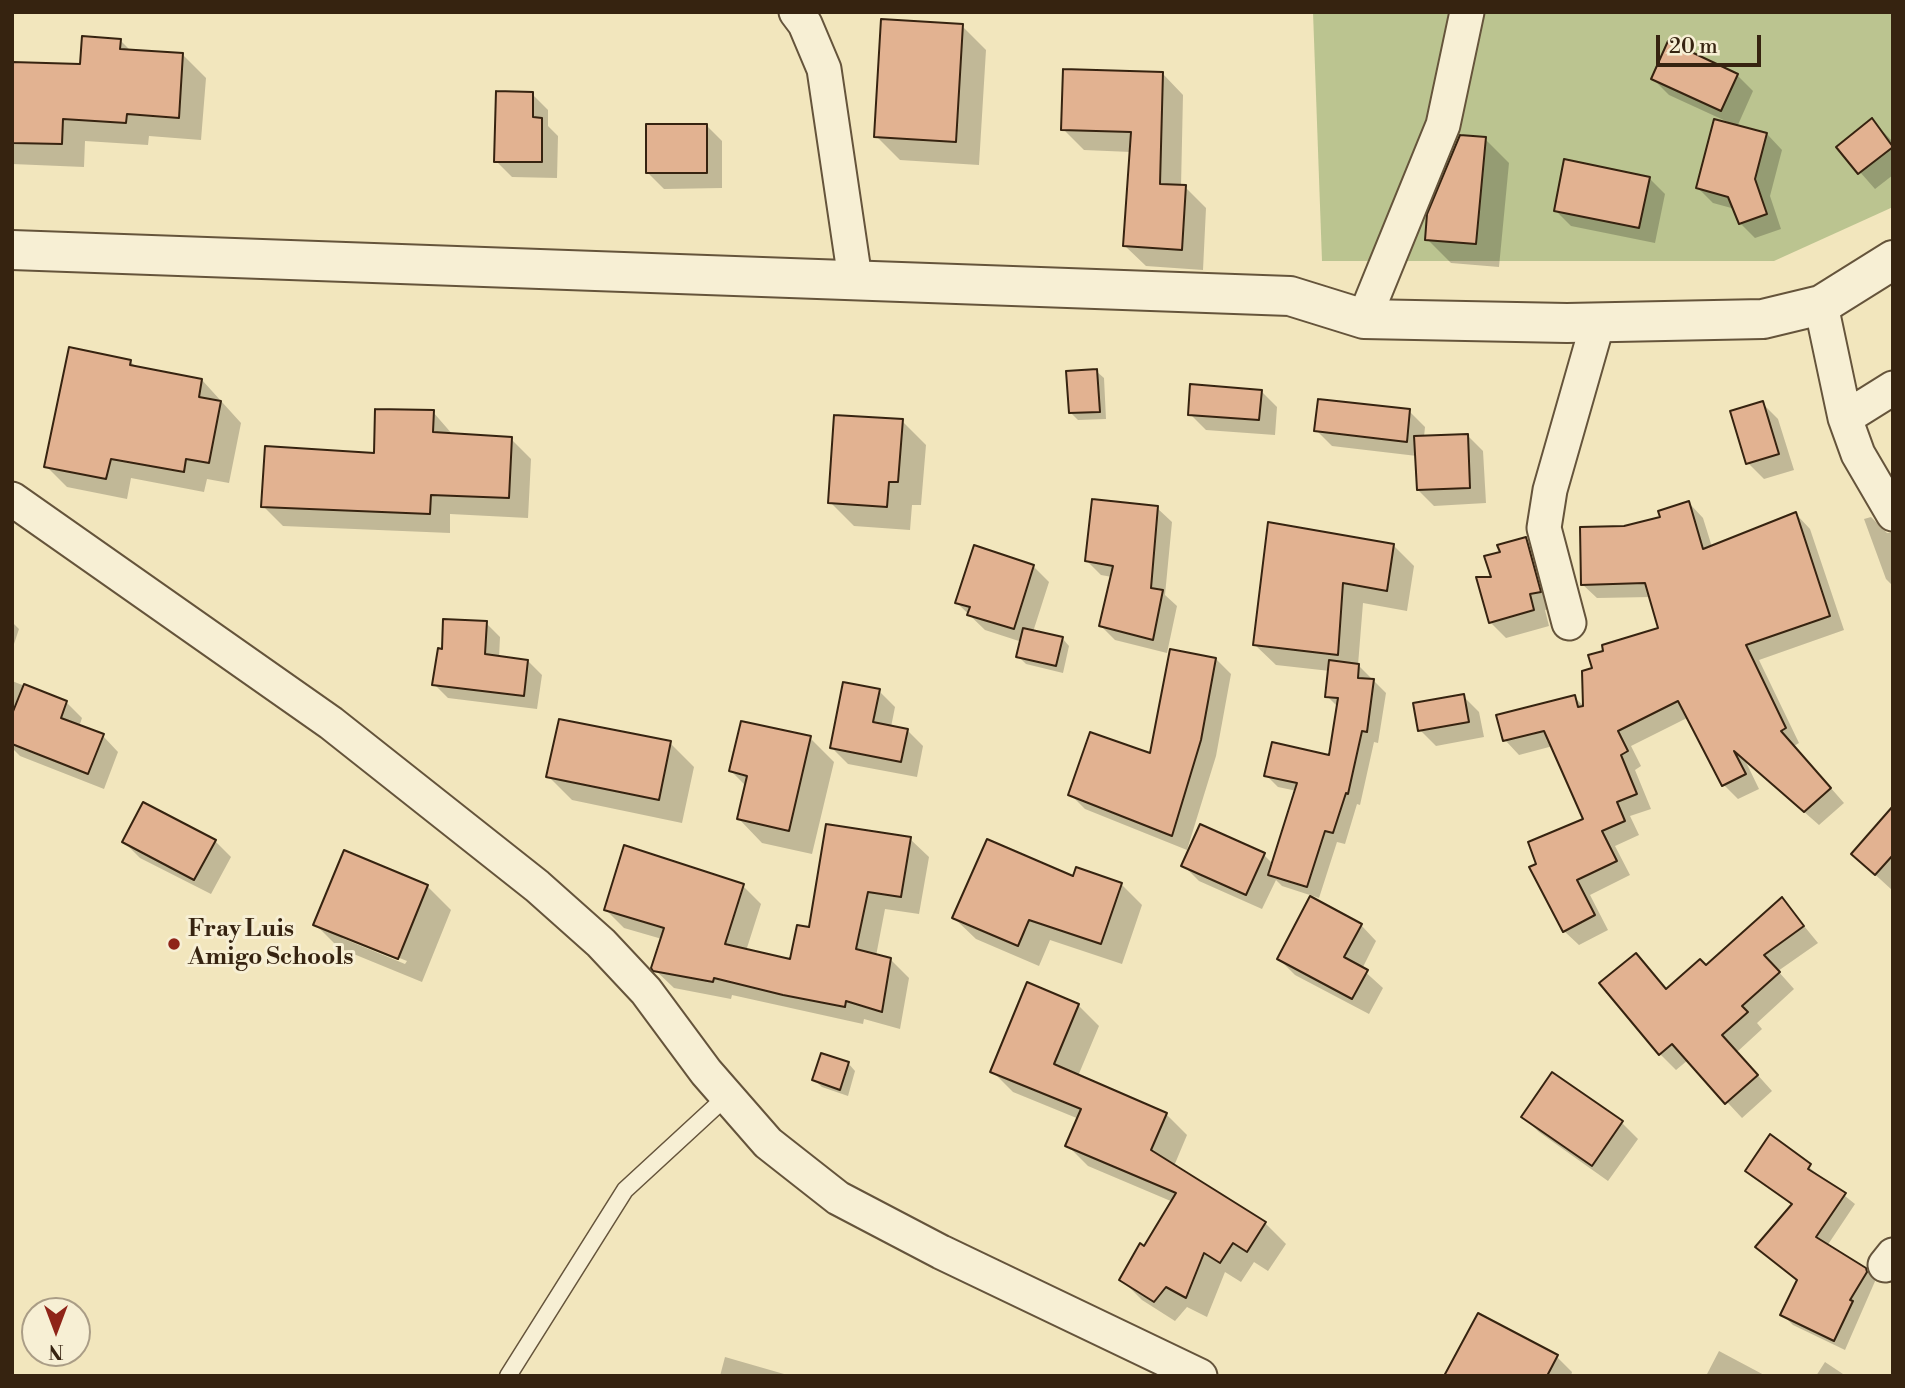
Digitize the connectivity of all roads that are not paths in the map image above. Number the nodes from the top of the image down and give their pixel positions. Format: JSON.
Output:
{"nodes":[{"id":1,"x":796,"y":12,"type":"edge"},
{"id":2,"x":1467,"y":12,"type":"edge"},
{"id":3,"x":12,"y":250,"type":"edge"},
{"id":4,"x":1893,"y":260,"type":"edge"},
{"id":5,"x":584,"y":269,"type":"junction"},
{"id":6,"x":855,"y":279,"type":"junction"},
{"id":7,"x":1290,"y":296,"type":"junction"},
{"id":8,"x":1821,"y":305,"type":"junction"},
{"id":9,"x":1364,"y":318,"type":"junction"},
{"id":10,"x":1598,"y":322,"type":"junction"},
{"id":11,"x":1893,"y":388,"type":"edge"},
{"id":12,"x":1845,"y":418,"type":"junction"},
{"id":13,"x":12,"y":499,"type":"edge"},
{"id":14,"x":1893,"y":514,"type":"edge"},
{"id":15,"x":1569,"y":623,"type":"dead end"},
{"id":16,"x":727,"y":1096,"type":"junction"},
{"id":17,"x":508,"y":1376,"type":"edge"},
{"id":18,"x":1200,"y":1376,"type":"edge"}],
"edges":[{"from":1,"to":6,"type":"street"},
{"from":2,"to":9,"type":"street"},
{"from":3,"to":5,"type":"street"},
{"from":4,"to":8,"type":"street"},
{"from":5,"to":6,"type":"street"},
{"from":5,"to":7,"type":"street"},
{"from":6,"to":7,"type":"street"},
{"from":7,"to":9,"type":"street"},
{"from":8,"to":10,"type":"street"},
{"from":8,"to":12,"type":"street"},
{"from":9,"to":10,"type":"street"},
{"from":10,"to":15,"type":"street"},
{"from":11,"to":12,"type":"street"},
{"from":12,"to":14,"type":"street"},
{"from":13,"to":16,"type":"street"},
{"from":16,"to":17,"type":"lane"},
{"from":16,"to":18,"type":"street"}]}
